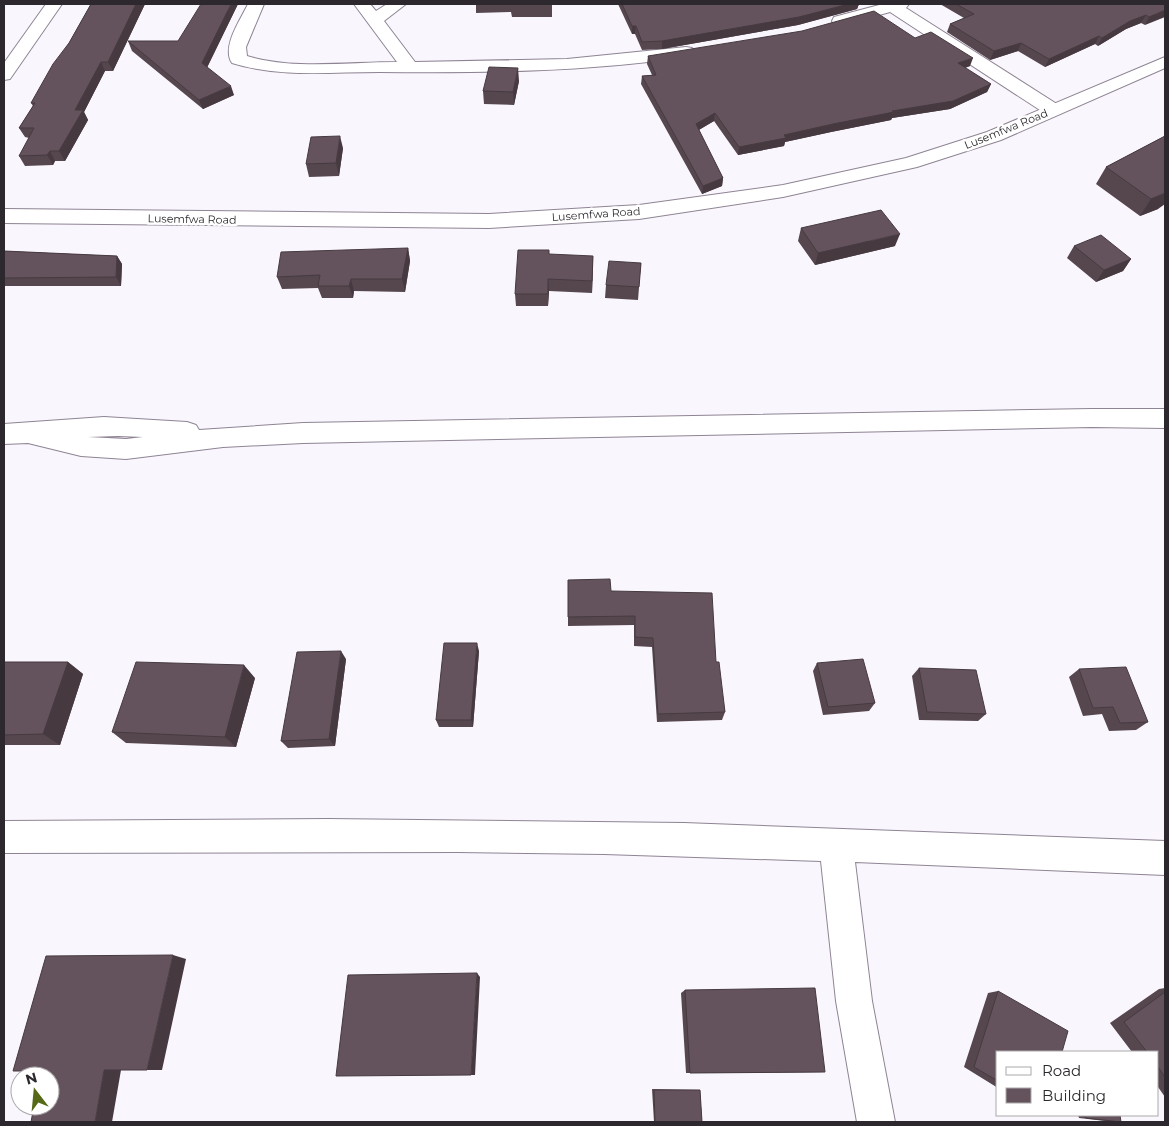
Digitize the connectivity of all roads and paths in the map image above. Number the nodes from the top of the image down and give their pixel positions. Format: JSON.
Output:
{"nodes":[{"id":1,"x":54,"y":4,"type":"edge"},
{"id":2,"x":256,"y":4,"type":"edge"},
{"id":3,"x":362,"y":4,"type":"edge"},
{"id":4,"x":398,"y":4,"type":"edge"},
{"id":5,"x":897,"y":6,"type":"edge"},
{"id":6,"x":375,"y":19,"type":"junction"},
{"id":7,"x":828,"y":24,"type":"edge"},
{"id":8,"x":698,"y":50,"type":"edge"},
{"id":9,"x":1165,"y":62,"type":"edge"},
{"id":10,"x":410,"y":67,"type":"junction"},
{"id":11,"x":4,"y":75,"type":"edge"},
{"id":12,"x":1053,"y":110,"type":"junction"},
{"id":13,"x":4,"y":216,"type":"edge"},
{"id":14,"x":1165,"y":419,"type":"edge"},
{"id":15,"x":4,"y":434,"type":"edge"},
{"id":16,"x":4,"y":837,"type":"edge"},
{"id":17,"x":836,"y":844,"type":"junction"},
{"id":18,"x":1165,"y":858,"type":"edge"},
{"id":19,"x":876,"y":1122,"type":"edge"}],
"edges":[{"from":1,"to":11,"type":"street"},
{"from":2,"to":10,"type":"street"},
{"from":3,"to":6,"type":"street"},
{"from":4,"to":6,"type":"street"},
{"from":5,"to":7,"type":"street"},
{"from":5,"to":12,"type":"street"},
{"from":6,"to":10,"type":"street"},
{"from":8,"to":10,"type":"street"},
{"from":9,"to":12,"type":"street","name":"Lusemfwa Road"},
{"from":12,"to":13,"type":"street","name":"Lusemfwa Road"},
{"from":14,"to":15,"type":"street"},
{"from":16,"to":17,"type":"street"},
{"from":17,"to":18,"type":"street"},
{"from":17,"to":19,"type":"street"}]}
